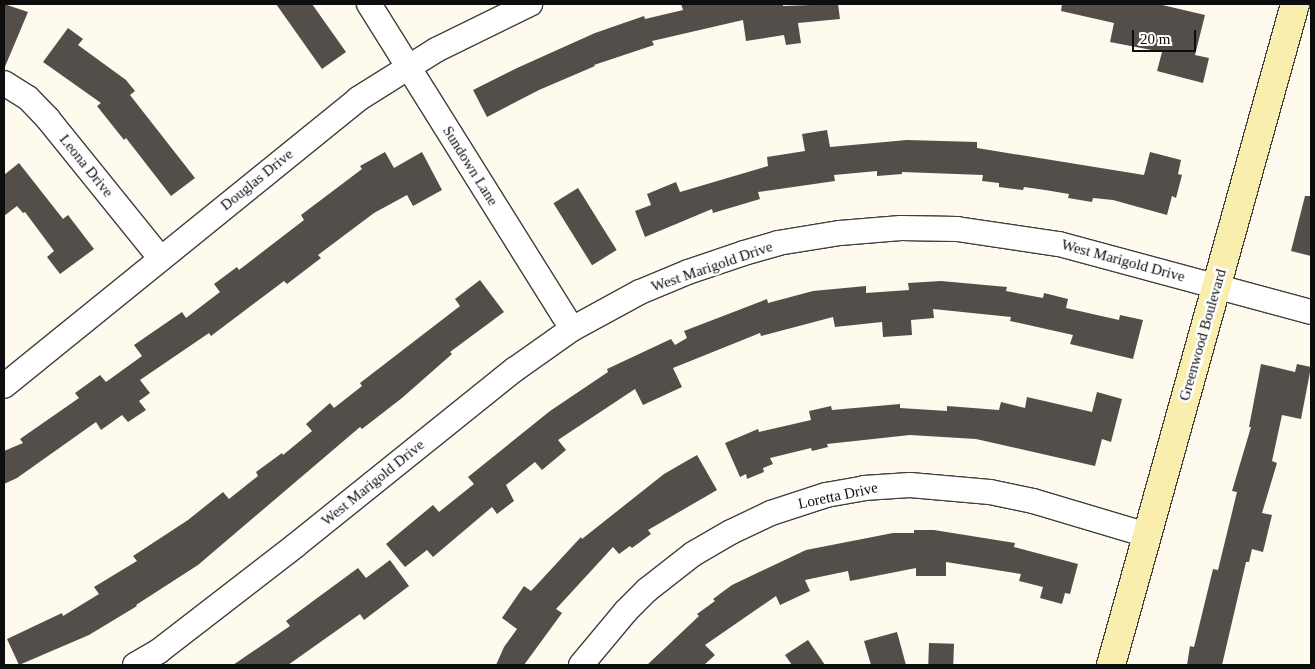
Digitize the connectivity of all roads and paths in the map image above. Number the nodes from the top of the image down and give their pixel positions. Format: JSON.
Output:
{"nodes":[{"id":1,"x":369,"y":4,"type":"edge"},
{"id":2,"x":530,"y":4,"type":"edge"},
{"id":3,"x":1295,"y":4,"type":"edge"},
{"id":4,"x":408,"y":68,"type":"junction"},
{"id":5,"x":4,"y":83,"type":"edge"},
{"id":6,"x":160,"y":258,"type":"junction"},
{"id":7,"x":1217,"y":286,"type":"junction"},
{"id":8,"x":1311,"y":312,"type":"edge"},
{"id":9,"x":572,"y":329,"type":"junction"},
{"id":10,"x":4,"y":386,"type":"edge"},
{"id":11,"x":1147,"y":534,"type":"junction"},
{"id":12,"x":135,"y":665,"type":"edge"},
{"id":13,"x":581,"y":665,"type":"edge"},
{"id":14,"x":1111,"y":665,"type":"edge"}],
"edges":[{"from":1,"to":4,"type":"street","name":"Sundown Lane"},
{"from":2,"to":4,"type":"street","name":"Douglas Drive"},
{"from":3,"to":7,"type":"street","name":"Greenwood Boulevard"},
{"from":4,"to":6,"type":"street","name":"Douglas Drive"},
{"from":4,"to":9,"type":"street","name":"Sundown Lane"},
{"from":5,"to":6,"type":"street","name":"Leona Drive"},
{"from":6,"to":10,"type":"street","name":"Douglas Drive"},
{"from":7,"to":8,"type":"street","name":"West Marigold Drive"},
{"from":7,"to":9,"type":"street","name":"West Marigold Drive"},
{"from":7,"to":11,"type":"street","name":"Greenwood Boulevard"},
{"from":9,"to":12,"type":"street","name":"West Marigold Drive"},
{"from":11,"to":13,"type":"street","name":"Loretta Drive"},
{"from":11,"to":14,"type":"street","name":"Greenwood Boulevard"}]}
